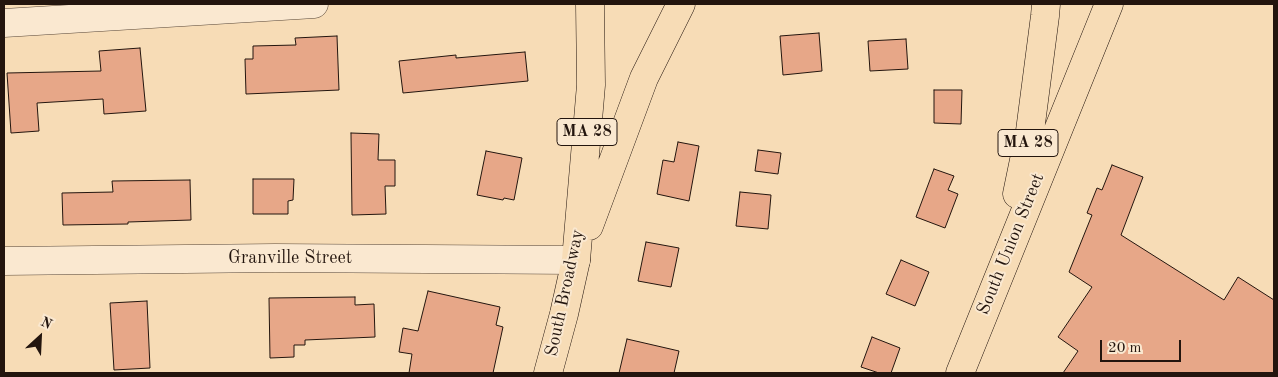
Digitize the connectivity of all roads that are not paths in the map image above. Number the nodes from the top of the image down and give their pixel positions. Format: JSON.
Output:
{"nodes":[{"id":1,"x":314,"y":4,"type":"edge"},
{"id":2,"x":590,"y":4,"type":"edge"},
{"id":3,"x":681,"y":4,"type":"edge"},
{"id":4,"x":1046,"y":4,"type":"edge"},
{"id":5,"x":1109,"y":4,"type":"edge"},
{"id":6,"x":4,"y":23,"type":"edge"},
{"id":7,"x":4,"y":260,"type":"edge"},
{"id":8,"x":576,"y":260,"type":"junction"},
{"id":9,"x":996,"y":281,"type":"junction"},
{"id":10,"x":548,"y":373,"type":"edge"},
{"id":11,"x":960,"y":373,"type":"edge"}],
"edges":[{"from":1,"to":6,"type":"street"},
{"from":2,"to":8,"type":"main road","name":"South Broadway","number":"MA 28"},
{"from":3,"to":8,"type":"main road"},
{"from":4,"to":9,"type":"main road","number":"MA 28"},
{"from":5,"to":9,"type":"main road","name":"South Union Street"},
{"from":7,"to":8,"type":"street","name":"Granville Street"},
{"from":8,"to":10,"type":"main road","name":"South Broadway","number":"MA 28"},
{"from":9,"to":11,"type":"main road","name":"South Union Street","number":"MA 28"}]}
